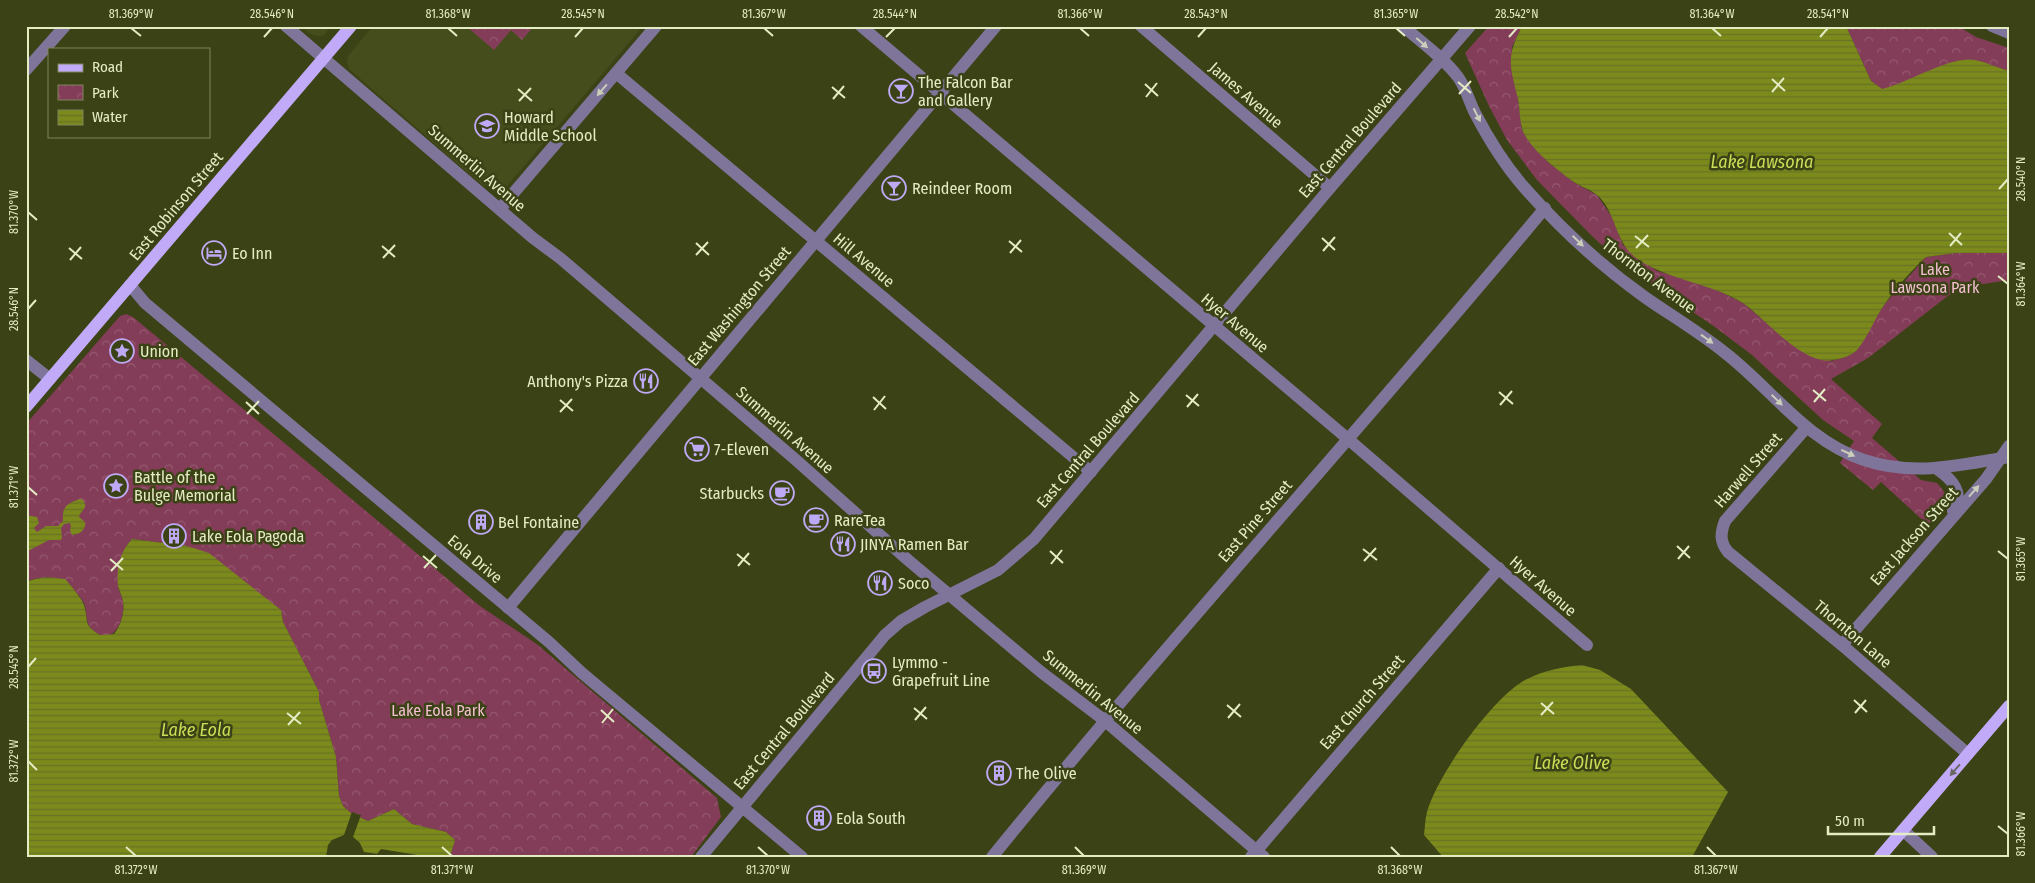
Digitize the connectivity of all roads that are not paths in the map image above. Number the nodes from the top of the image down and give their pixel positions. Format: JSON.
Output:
{"nodes":[{"id":1,"x":64,"y":26,"type":"edge"},
{"id":2,"x":286,"y":26,"type":"edge"},
{"id":3,"x":351,"y":26,"type":"edge"},
{"id":4,"x":656,"y":26,"type":"edge"},
{"id":5,"x":861,"y":26,"type":"edge"},
{"id":6,"x":996,"y":26,"type":"edge"},
{"id":7,"x":1141,"y":26,"type":"edge"},
{"id":8,"x":1403,"y":26,"type":"edge"},
{"id":9,"x":1470,"y":26,"type":"edge"},
{"id":10,"x":1992,"y":26,"type":"edge"},
{"id":11,"x":2009,"y":33,"type":"edge"},
{"id":12,"x":324,"y":58,"type":"junction"},
{"id":13,"x":1442,"y":60,"type":"junction"},
{"id":14,"x":26,"y":70,"type":"edge"},
{"id":15,"x":616,"y":73,"type":"junction"},
{"id":16,"x":940,"y":93,"type":"junction"},
{"id":17,"x":1330,"y":188,"type":"junction"},
{"id":18,"x":1544,"y":208,"type":"junction"},
{"id":19,"x":500,"y":209,"type":"junction"},
{"id":20,"x":816,"y":240,"type":"junction"},
{"id":21,"x":130,"y":285,"type":"junction"},
{"id":22,"x":1214,"y":327,"type":"junction"},
{"id":23,"x":26,"y":360,"type":"edge"},
{"id":24,"x":700,"y":378,"type":"junction"},
{"id":25,"x":50,"y":379,"type":"junction"},
{"id":26,"x":26,"y":408,"type":"edge"},
{"id":27,"x":1806,"y":428,"type":"junction"},
{"id":28,"x":1348,"y":439,"type":"junction"},
{"id":29,"x":2009,"y":446,"type":"edge"},
{"id":30,"x":2004,"y":458,"type":"edge"},
{"id":31,"x":1937,"y":469,"type":"junction"},
{"id":32,"x":1091,"y":472,"type":"junction"},
{"id":33,"x":1947,"y":522,"type":"junction"},
{"id":34,"x":1721,"y":537,"type":"joint"},
{"id":35,"x":1498,"y":568,"type":"junction"},
{"id":36,"x":950,"y":595,"type":"junction"},
{"id":37,"x":508,"y":608,"type":"junction"},
{"id":38,"x":1587,"y":645,"type":"dead end"},
{"id":39,"x":1842,"y":645,"type":"junction"},
{"id":40,"x":2009,"y":706,"type":"edge"},
{"id":41,"x":1104,"y":720,"type":"junction"},
{"id":42,"x":1968,"y":754,"type":"junction"},
{"id":43,"x":742,"y":807,"type":"junction"},
{"id":44,"x":1903,"y":830,"type":"junction"},
{"id":45,"x":1257,"y":854,"type":"edge"},
{"id":46,"x":701,"y":857,"type":"edge"},
{"id":47,"x":802,"y":857,"type":"edge"},
{"id":48,"x":992,"y":857,"type":"edge"},
{"id":49,"x":1880,"y":857,"type":"edge"},
{"id":50,"x":1932,"y":857,"type":"edge"}],
"edges":[{"from":1,"to":14,"type":"street"},
{"from":2,"to":12,"type":"street","name":"Summerlin Avenue"},
{"from":3,"to":12,"type":"main road","name":"East Robinson Street"},
{"from":4,"to":15,"type":"street"},
{"from":5,"to":16,"type":"street","name":"Hyer Avenue"},
{"from":6,"to":16,"type":"street","name":"East Washington Street"},
{"from":7,"to":17,"type":"street","name":"James Avenue"},
{"from":8,"to":13,"type":"street","name":"Thornton Avenue","one_way":true},
{"from":9,"to":13,"type":"street","name":"East Central Boulevard"},
{"from":10,"to":11,"type":"street"},
{"from":12,"to":19,"type":"street","name":"Summerlin Avenue"},
{"from":12,"to":21,"type":"main road","name":"East Robinson Street"},
{"from":13,"to":17,"type":"street","name":"East Central Boulevard"},
{"from":13,"to":18,"type":"street","name":"Thornton Avenue","one_way":true},
{"from":15,"to":19,"type":"street","one_way":true},
{"from":15,"to":20,"type":"street","name":"Hill Avenue"},
{"from":16,"to":20,"type":"street","name":"East Washington Street"},
{"from":16,"to":22,"type":"street","name":"Hyer Avenue"},
{"from":17,"to":22,"type":"street","name":"East Central Boulevard"},
{"from":18,"to":27,"type":"street","name":"Thornton Avenue","one_way":true},
{"from":18,"to":28,"type":"street","name":"East Pine Street"},
{"from":19,"to":24,"type":"street","name":"Summerlin Avenue"},
{"from":20,"to":24,"type":"street","name":"East Washington Street"},
{"from":20,"to":32,"type":"street","name":"Hill Avenue"},
{"from":21,"to":25,"type":"main road","name":"East Robinson Street"},
{"from":21,"to":37,"type":"street","name":"Eola Drive"},
{"from":22,"to":28,"type":"street","name":"Hyer Avenue"},
{"from":22,"to":32,"type":"street","name":"East Central Boulevard"},
{"from":23,"to":25,"type":"street"},
{"from":24,"to":36,"type":"street","name":"Summerlin Avenue"},
{"from":24,"to":37,"type":"street","name":"East Washington Street"},
{"from":25,"to":26,"type":"main road","name":"East Robinson Street"},
{"from":27,"to":31,"type":"street","name":"Thornton Avenue","one_way":true},
{"from":27,"to":34,"type":"street","name":"Harwell Street"},
{"from":28,"to":35,"type":"street","name":"Hyer Avenue"},
{"from":28,"to":41,"type":"street","name":"East Pine Street"},
{"from":29,"to":30,"type":"street","name":"East Jackson Street"},
{"from":30,"to":31,"type":"street","name":"Thornton Avenue"},
{"from":33,"to":30,"type":"street","name":"East Jackson Street","one_way":true},
{"from":31,"to":33,"type":"street"},
{"from":32,"to":36,"type":"street","name":"East Central Boulevard"},
{"from":33,"to":39,"type":"street","name":"East Jackson Street"},
{"from":34,"to":39,"type":"street","name":"Thornton Lane"},
{"from":35,"to":38,"type":"street","name":"Hyer Avenue"},
{"from":35,"to":45,"type":"street","name":"East Church Street"},
{"from":36,"to":41,"type":"street","name":"Summerlin Avenue"},
{"from":36,"to":43,"type":"street","name":"East Central Boulevard"},
{"from":37,"to":43,"type":"street","name":"Eola Drive"},
{"from":39,"to":42,"type":"street","name":"Thornton Lane"},
{"from":40,"to":42,"type":"main road"},
{"from":41,"to":45,"type":"street","name":"Summerlin Avenue"},
{"from":41,"to":48,"type":"street","name":"East Pine Street"},
{"from":42,"to":44,"type":"main road","one_way":true},
{"from":43,"to":46,"type":"street","name":"East Central Boulevard"},
{"from":43,"to":47,"type":"street","name":"Eola Drive"},
{"from":44,"to":49,"type":"main road"},
{"from":44,"to":50,"type":"street"}]}
